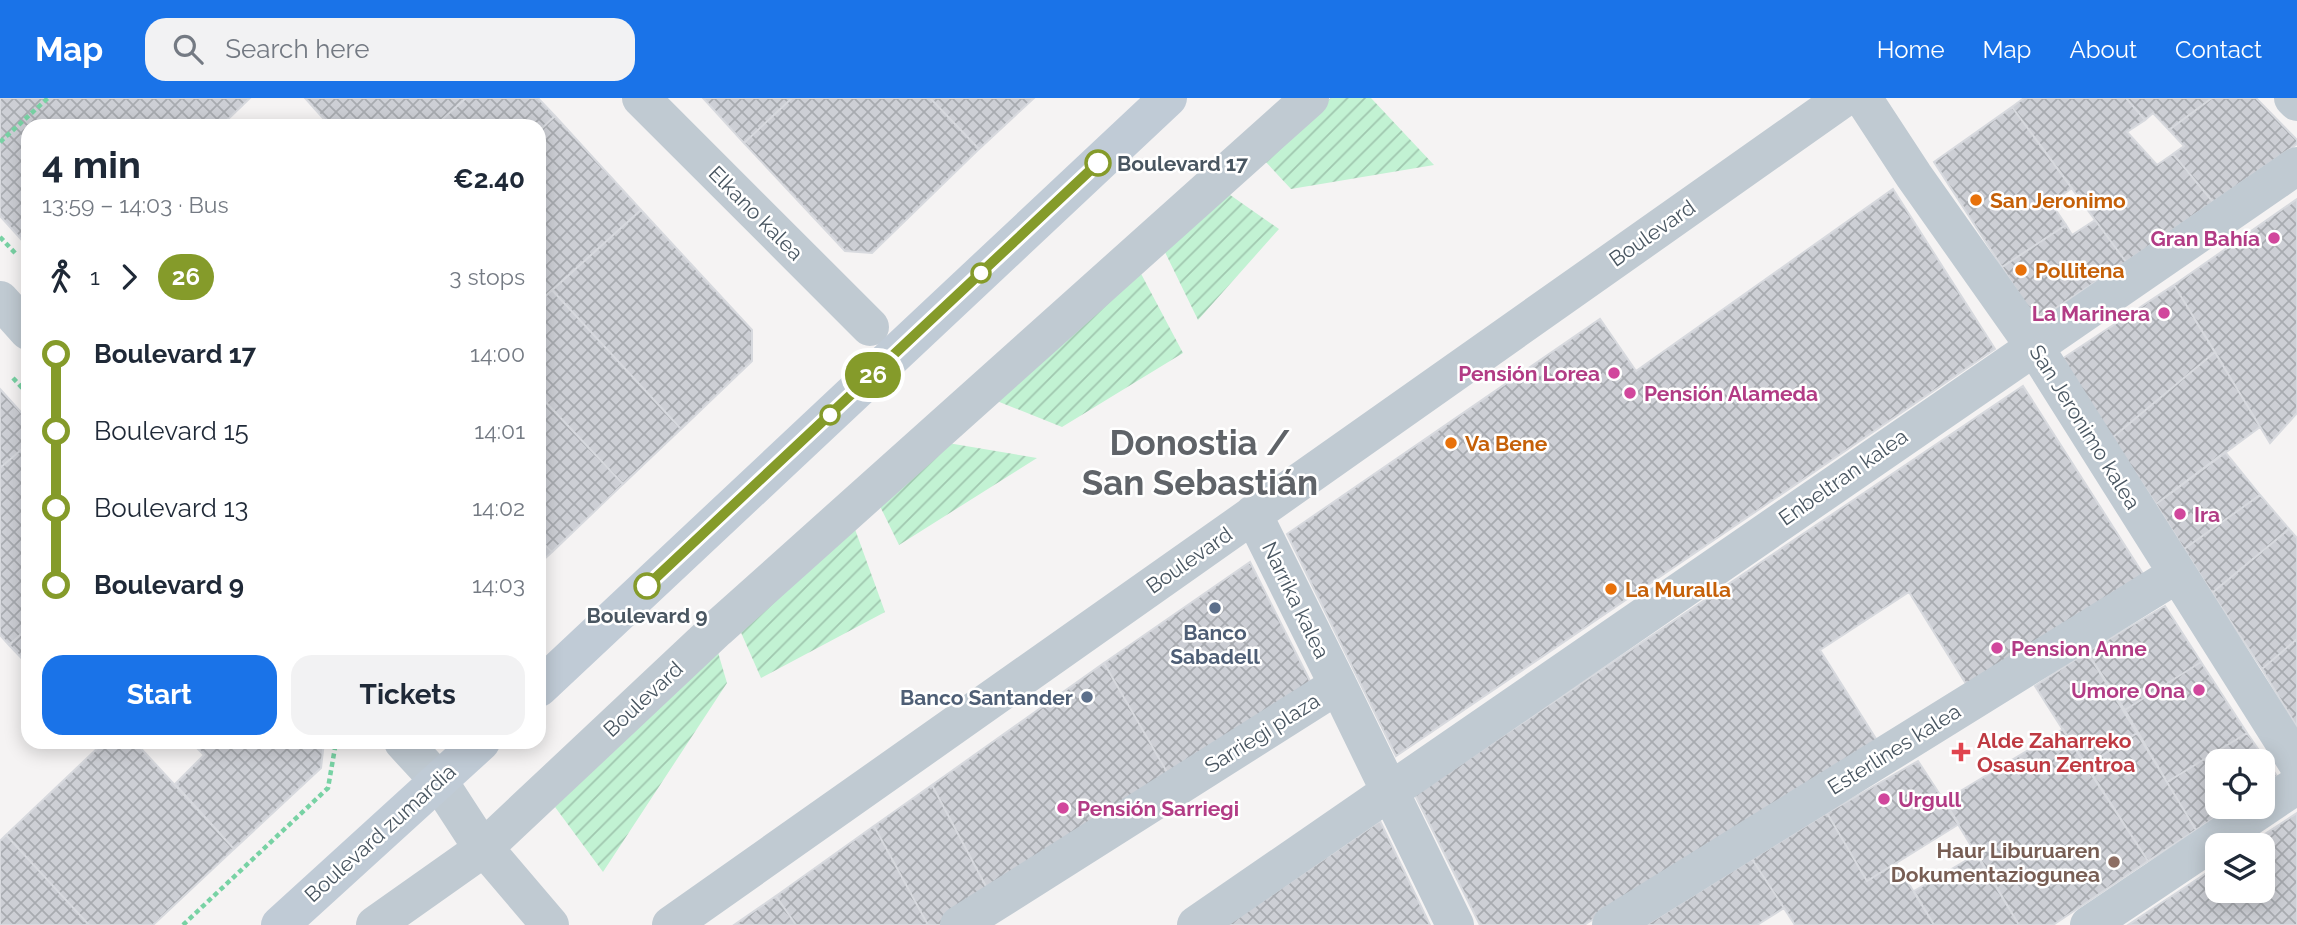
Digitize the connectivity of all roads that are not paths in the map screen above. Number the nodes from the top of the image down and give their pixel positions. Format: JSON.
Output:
{"nodes":[{"id":1,"x":641,"y":98,"type":"edge"},
{"id":2,"x":1168,"y":98,"type":"edge"},
{"id":3,"x":1310,"y":98,"type":"edge"},
{"id":4,"x":1844,"y":98,"type":"edge"},
{"id":5,"x":1863,"y":98,"type":"edge"},
{"id":6,"x":2293,"y":98,"type":"edge"},
{"id":7,"x":2297,"y":102,"type":"edge"},
{"id":8,"x":2297,"y":166,"type":"edge"},
{"id":9,"x":0,"y":300,"type":"edge"},
{"id":10,"x":21,"y":323,"type":"edge"},
{"id":11,"x":870,"y":327,"type":"dead end"},
{"id":12,"x":2034,"y":346,"type":"junction"},
{"id":13,"x":1253,"y":514,"type":"junction"},
{"id":14,"x":2177,"y":573,"type":"junction"},
{"id":15,"x":546,"y":681,"type":"edge"},
{"id":16,"x":1338,"y":685,"type":"junction"},
{"id":17,"x":410,"y":749,"type":"edge"},
{"id":18,"x":473,"y":749,"type":"edge"},
{"id":19,"x":2297,"y":763,"type":"edge"},
{"id":20,"x":439,"y":780,"type":"junction"},
{"id":21,"x":2297,"y":785,"type":"edge"},
{"id":22,"x":1390,"y":790,"type":"junction"},
{"id":23,"x":484,"y":848,"type":"junction"},
{"id":24,"x":280,"y":925,"type":"edge"},
{"id":25,"x":375,"y":925,"type":"edge"},
{"id":26,"x":550,"y":925,"type":"edge"},
{"id":27,"x":671,"y":925,"type":"edge"},
{"id":28,"x":959,"y":925,"type":"edge"},
{"id":29,"x":1196,"y":925,"type":"edge"},
{"id":30,"x":1455,"y":925,"type":"edge"},
{"id":31,"x":1611,"y":925,"type":"edge"},
{"id":32,"x":2089,"y":925,"type":"edge"}],
"edges":[{"from":1,"to":11,"type":"street","name":"Elkano kalea"},
{"from":2,"to":15,"type":"main road"},
{"from":3,"to":23,"type":"street","name":"Boulevard"},
{"from":4,"to":13,"type":"street","name":"Boulevard"},
{"from":5,"to":12,"type":"street","name":"San Jeronimo kalea"},
{"from":6,"to":7,"type":"street"},
{"from":8,"to":12,"type":"street","name":"Enbeltran kalea"},
{"from":9,"to":10,"type":"street"},
{"from":12,"to":14,"type":"street","name":"San Jeronimo kalea"},
{"from":12,"to":22,"type":"street","name":"Enbeltran kalea"},
{"from":13,"to":16,"type":"street","name":"Narrika kalea"},
{"from":13,"to":27,"type":"street","name":"Boulevard"},
{"from":14,"to":19,"type":"street","name":"San Jeronimo kalea"},
{"from":14,"to":31,"type":"street","name":"Esterlines kalea"},
{"from":16,"to":22,"type":"street","name":"Sarriegi plaza"},
{"from":16,"to":28,"type":"street","name":"Sarriegi plaza"},
{"from":17,"to":20,"type":"street"},
{"from":18,"to":20,"type":"main road","name":"Boulevard zumardia"},
{"from":20,"to":23,"type":"street"},
{"from":20,"to":24,"type":"main road","name":"Boulevard zumardia"},
{"from":21,"to":32,"type":"street"},
{"from":22,"to":29,"type":"street"},
{"from":22,"to":30,"type":"street"},
{"from":23,"to":25,"type":"street","name":"Boulevard"},
{"from":23,"to":26,"type":"street"}]}
